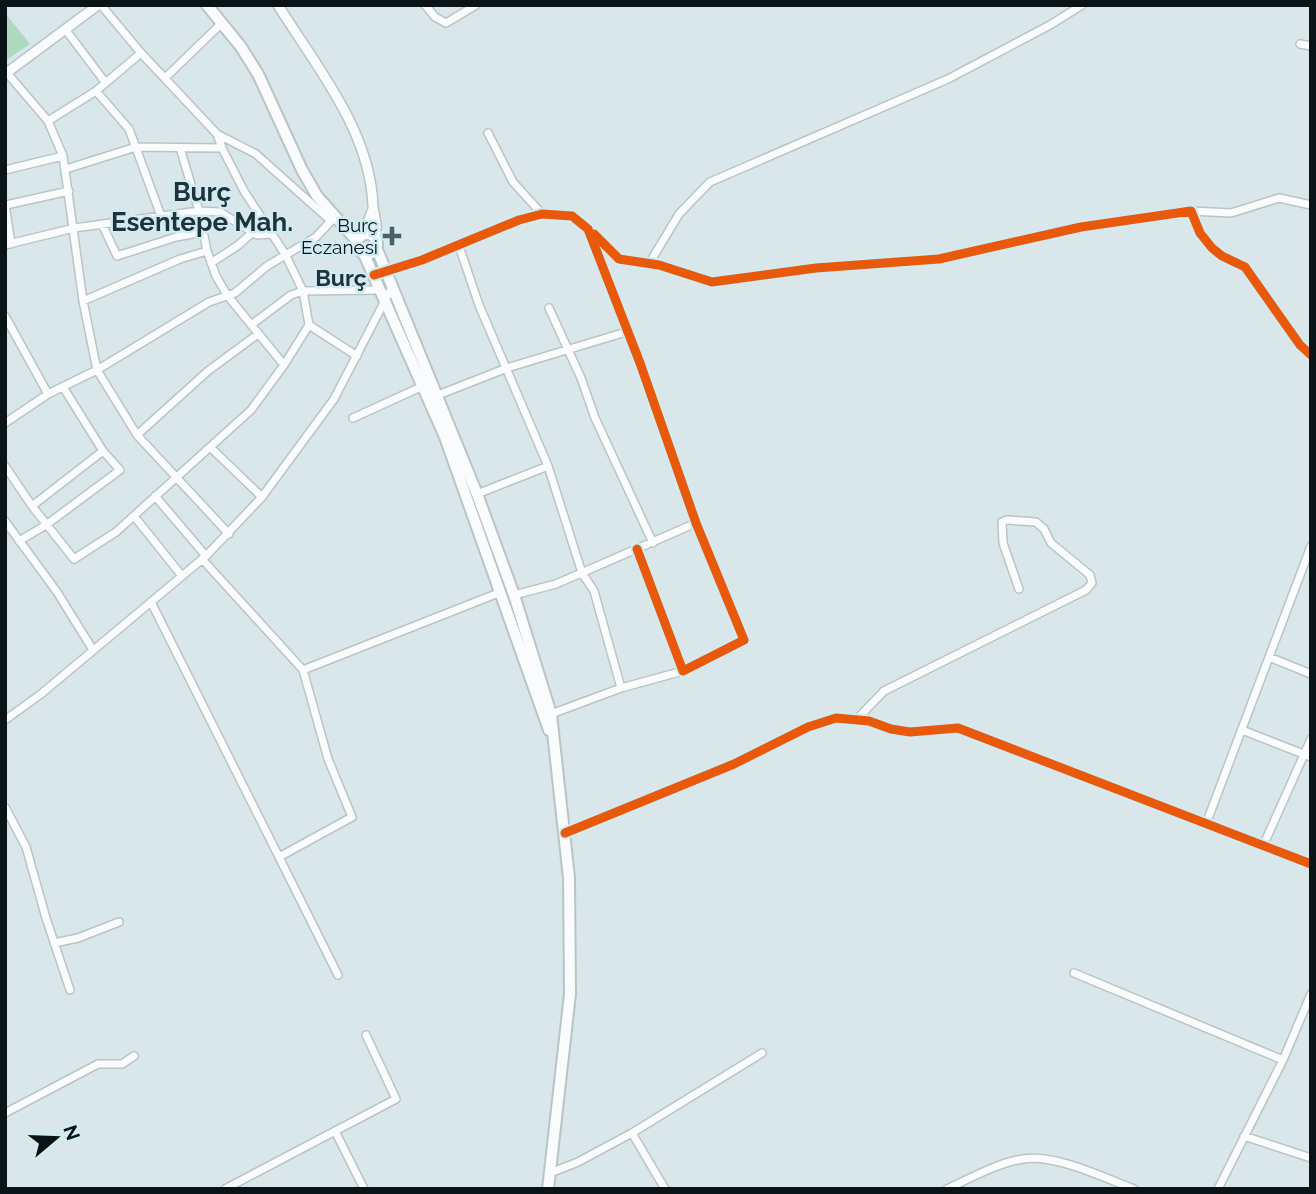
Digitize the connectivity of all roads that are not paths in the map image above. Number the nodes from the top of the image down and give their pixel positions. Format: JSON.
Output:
{"nodes":[{"id":1,"x":100,"y":5,"type":"edge"},
{"id":2,"x":278,"y":5,"type":"edge"},
{"id":3,"x":425,"y":5,"type":"edge"},
{"id":4,"x":476,"y":5,"type":"edge"},
{"id":5,"x":1082,"y":5,"type":"edge"},
{"id":6,"x":210,"y":6,"type":"edge"},
{"id":7,"x":222,"y":23,"type":"junction"},
{"id":8,"x":65,"y":29,"type":"junction"},
{"id":9,"x":1300,"y":44,"type":"dead end"},
{"id":10,"x":1311,"y":46,"type":"edge"},
{"id":11,"x":141,"y":53,"type":"junction"},
{"id":12,"x":6,"y":73,"type":"edge"},
{"id":13,"x":165,"y":78,"type":"junction"},
{"id":14,"x":105,"y":82,"type":"junction"},
{"id":15,"x":96,"y":91,"type":"junction"},
{"id":16,"x":48,"y":121,"type":"junction"},
{"id":17,"x":488,"y":133,"type":"dead end"},
{"id":18,"x":217,"y":134,"type":"junction"},
{"id":19,"x":136,"y":147,"type":"junction"},
{"id":20,"x":180,"y":148,"type":"junction"},
{"id":21,"x":222,"y":148,"type":"junction"},
{"id":22,"x":63,"y":156,"type":"junction"},
{"id":23,"x":66,"y":169,"type":"junction"},
{"id":24,"x":5,"y":170,"type":"edge"},
{"id":25,"x":69,"y":191,"type":"junction"},
{"id":26,"x":5,"y":204,"type":"edge"},
{"id":27,"x":1311,"y":205,"type":"edge"},
{"id":28,"x":199,"y":211,"type":"junction"},
{"id":29,"x":1191,"y":211,"type":"junction"},
{"id":30,"x":542,"y":214,"type":"junction"},
{"id":31,"x":161,"y":216,"type":"junction"},
{"id":32,"x":334,"y":220,"type":"junction"},
{"id":33,"x":102,"y":224,"type":"junction"},
{"id":34,"x":74,"y":228,"type":"junction"},
{"id":35,"x":588,"y":229,"type":"junction"},
{"id":36,"x":203,"y":232,"type":"junction"},
{"id":37,"x":252,"y":233,"type":"junction"},
{"id":38,"x":271,"y":234,"type":"junction"},
{"id":39,"x":368,"y":240,"type":"junction"},
{"id":40,"x":8,"y":245,"type":"edge"},
{"id":41,"x":459,"y":246,"type":"junction"},
{"id":42,"x":206,"y":251,"type":"junction"},
{"id":43,"x":611,"y":251,"type":"junction"},
{"id":44,"x":285,"y":254,"type":"junction"},
{"id":45,"x":211,"y":263,"type":"junction"},
{"id":46,"x":649,"y":264,"type":"junction"},
{"id":47,"x":386,"y":270,"type":"junction"},
{"id":48,"x":605,"y":271,"type":"junction"},
{"id":49,"x":373,"y":275,"type":"junction"},
{"id":50,"x":303,"y":291,"type":"junction"},
{"id":51,"x":387,"y":292,"type":"junction"},
{"id":52,"x":228,"y":295,"type":"junction"},
{"id":53,"x":83,"y":301,"type":"junction"},
{"id":54,"x":550,"y":308,"type":"dead end"},
{"id":55,"x":5,"y":316,"type":"edge"},
{"id":56,"x":251,"y":325,"type":"junction"},
{"id":57,"x":309,"y":325,"type":"junction"},
{"id":58,"x":626,"y":332,"type":"junction"},
{"id":59,"x":258,"y":334,"type":"junction"},
{"id":60,"x":568,"y":350,"type":"junction"},
{"id":61,"x":1311,"y":355,"type":"edge"},
{"id":62,"x":357,"y":356,"type":"junction"},
{"id":63,"x":284,"y":365,"type":"junction"},
{"id":64,"x":507,"y":368,"type":"junction"},
{"id":65,"x":97,"y":370,"type":"junction"},
{"id":66,"x":423,"y":386,"type":"junction"},
{"id":67,"x":63,"y":387,"type":"junction"},
{"id":68,"x":48,"y":394,"type":"junction"},
{"id":69,"x":438,"y":395,"type":"junction"},
{"id":70,"x":353,"y":418,"type":"dead end"},
{"id":71,"x":5,"y":423,"type":"edge"},
{"id":72,"x":137,"y":435,"type":"junction"},
{"id":73,"x":211,"y":448,"type":"junction"},
{"id":74,"x":103,"y":452,"type":"junction"},
{"id":75,"x":548,"y":466,"type":"junction"},
{"id":76,"x":6,"y":467,"type":"edge"},
{"id":77,"x":177,"y":477,"type":"junction"},
{"id":78,"x":477,"y":494,"type":"junction"},
{"id":79,"x":155,"y":496,"type":"junction"},
{"id":80,"x":262,"y":497,"type":"junction"},
{"id":81,"x":32,"y":506,"type":"junction"},
{"id":82,"x":134,"y":516,"type":"junction"},
{"id":83,"x":5,"y":521,"type":"edge"},
{"id":84,"x":696,"y":523,"type":"junction"},
{"id":85,"x":46,"y":525,"type":"junction"},
{"id":86,"x":229,"y":534,"type":"junction"},
{"id":87,"x":19,"y":541,"type":"junction"},
{"id":88,"x":653,"y":543,"type":"junction"},
{"id":89,"x":1311,"y":546,"type":"edge"},
{"id":90,"x":637,"y":549,"type":"junction"},
{"id":91,"x":204,"y":558,"type":"junction"},
{"id":92,"x":582,"y":573,"type":"junction"},
{"id":93,"x":182,"y":576,"type":"junction"},
{"id":94,"x":502,"y":584,"type":"junction"},
{"id":95,"x":1019,"y":589,"type":"dead end"},
{"id":96,"x":513,"y":596,"type":"junction"},
{"id":97,"x":151,"y":602,"type":"junction"},
{"id":98,"x":93,"y":650,"type":"junction"},
{"id":99,"x":1269,"y":657,"type":"junction"},
{"id":100,"x":303,"y":670,"type":"junction"},
{"id":101,"x":683,"y":671,"type":"junction"},
{"id":102,"x":1311,"y":674,"type":"edge"},
{"id":103,"x":621,"y":688,"type":"junction"},
{"id":104,"x":551,"y":714,"type":"junction"},
{"id":105,"x":5,"y":720,"type":"edge"},
{"id":106,"x":856,"y":720,"type":"junction"},
{"id":107,"x":1242,"y":730,"type":"junction"},
{"id":108,"x":552,"y":736,"type":"junction"},
{"id":109,"x":1311,"y":739,"type":"edge"},
{"id":110,"x":1307,"y":756,"type":"edge"},
{"id":111,"x":5,"y":807,"type":"edge"},
{"id":112,"x":1206,"y":824,"type":"junction"},
{"id":113,"x":565,"y":833,"type":"junction"},
{"id":114,"x":1263,"y":846,"type":"junction"},
{"id":115,"x":279,"y":857,"type":"junction"},
{"id":116,"x":1311,"y":863,"type":"edge"},
{"id":117,"x":119,"y":922,"type":"dead end"},
{"id":118,"x":54,"y":943,"type":"junction"},
{"id":119,"x":1074,"y":973,"type":"dead end"},
{"id":120,"x":338,"y":975,"type":"dead end"},
{"id":121,"x":70,"y":990,"type":"dead end"},
{"id":122,"x":1311,"y":994,"type":"edge"},
{"id":123,"x":366,"y":1035,"type":"dead end"},
{"id":124,"x":762,"y":1054,"type":"dead end"},
{"id":125,"x":134,"y":1056,"type":"dead end"},
{"id":126,"x":1283,"y":1060,"type":"junction"},
{"id":127,"x":5,"y":1113,"type":"edge"},
{"id":128,"x":335,"y":1131,"type":"junction"},
{"id":129,"x":632,"y":1133,"type":"junction"},
{"id":130,"x":1244,"y":1136,"type":"junction"},
{"id":131,"x":1311,"y":1158,"type":"edge"},
{"id":132,"x":550,"y":1173,"type":"junction"},
{"id":133,"x":225,"y":1189,"type":"edge"},
{"id":134,"x":364,"y":1189,"type":"edge"},
{"id":135,"x":548,"y":1189,"type":"edge"},
{"id":136,"x":665,"y":1189,"type":"edge"},
{"id":137,"x":947,"y":1189,"type":"edge"},
{"id":138,"x":1134,"y":1189,"type":"edge"},
{"id":139,"x":1218,"y":1189,"type":"edge"}],
"edges":[{"from":1,"to":8,"type":"street"},
{"from":1,"to":11,"type":"street"},
{"from":2,"to":39,"type":"street"},
{"from":3,"to":4,"type":"street"},
{"from":5,"to":46,"type":"street"},
{"from":6,"to":7,"type":"main road"},
{"from":7,"to":13,"type":"street"},
{"from":7,"to":32,"type":"main road"},
{"from":8,"to":12,"type":"street"},
{"from":8,"to":14,"type":"street"},
{"from":9,"to":10,"type":"street"},
{"from":11,"to":13,"type":"street"},
{"from":11,"to":14,"type":"street"},
{"from":12,"to":16,"type":"street"},
{"from":13,"to":18,"type":"street"},
{"from":14,"to":15,"type":"street"},
{"from":15,"to":16,"type":"street"},
{"from":15,"to":19,"type":"street"},
{"from":16,"to":22,"type":"street"},
{"from":17,"to":30,"type":"street"},
{"from":18,"to":21,"type":"street"},
{"from":18,"to":32,"type":"street"},
{"from":19,"to":20,"type":"street"},
{"from":19,"to":23,"type":"street"},
{"from":19,"to":31,"type":"street"},
{"from":20,"to":21,"type":"street"},
{"from":20,"to":28,"type":"street"},
{"from":21,"to":38,"type":"street"},
{"from":22,"to":23,"type":"street"},
{"from":22,"to":24,"type":"street"},
{"from":23,"to":25,"type":"street"},
{"from":25,"to":26,"type":"street"},
{"from":25,"to":34,"type":"street"},
{"from":26,"to":40,"type":"street"},
{"from":27,"to":29,"type":"street"},
{"from":28,"to":31,"type":"street"},
{"from":28,"to":36,"type":"street"},
{"from":28,"to":37,"type":"street"},
{"from":29,"to":46,"type":"street"},
{"from":29,"to":61,"type":"street"},
{"from":30,"to":35,"type":"street"},
{"from":30,"to":41,"type":"street"},
{"from":31,"to":33,"type":"street"},
{"from":32,"to":39,"type":"main road"},
{"from":32,"to":44,"type":"street"},
{"from":33,"to":34,"type":"street"},
{"from":33,"to":36,"type":"street"},
{"from":34,"to":40,"type":"street"},
{"from":34,"to":53,"type":"street"},
{"from":35,"to":43,"type":"street"},
{"from":35,"to":48,"type":"street"},
{"from":36,"to":42,"type":"street"},
{"from":37,"to":38,"type":"street"},
{"from":37,"to":45,"type":"street"},
{"from":38,"to":44,"type":"street"},
{"from":39,"to":47,"type":"main road"},
{"from":39,"to":49,"type":"main road"},
{"from":41,"to":47,"type":"street"},
{"from":41,"to":64,"type":"street"},
{"from":42,"to":45,"type":"street"},
{"from":42,"to":53,"type":"street"},
{"from":43,"to":46,"type":"street"},
{"from":43,"to":48,"type":"street"},
{"from":44,"to":50,"type":"street"},
{"from":44,"to":52,"type":"street"},
{"from":45,"to":52,"type":"street"},
{"from":47,"to":49,"type":"street"},
{"from":47,"to":51,"type":"main road"},
{"from":48,"to":58,"type":"street"},
{"from":49,"to":51,"type":"main road"},
{"from":50,"to":51,"type":"street"},
{"from":50,"to":56,"type":"street"},
{"from":50,"to":57,"type":"street"},
{"from":51,"to":62,"type":"street"},
{"from":51,"to":66,"type":"main road"},
{"from":51,"to":69,"type":"main road"},
{"from":52,"to":56,"type":"street"},
{"from":52,"to":65,"type":"street"},
{"from":53,"to":65,"type":"street"},
{"from":54,"to":60,"type":"street"},
{"from":55,"to":68,"type":"street"},
{"from":56,"to":59,"type":"street"},
{"from":57,"to":62,"type":"street"},
{"from":57,"to":63,"type":"street"},
{"from":58,"to":60,"type":"street"},
{"from":58,"to":84,"type":"street"},
{"from":59,"to":63,"type":"street"},
{"from":59,"to":72,"type":"street"},
{"from":60,"to":64,"type":"street"},
{"from":60,"to":88,"type":"street"},
{"from":62,"to":80,"type":"street"},
{"from":63,"to":73,"type":"street"},
{"from":64,"to":69,"type":"street"},
{"from":64,"to":75,"type":"street"},
{"from":65,"to":67,"type":"street"},
{"from":65,"to":72,"type":"street"},
{"from":66,"to":70,"type":"street"},
{"from":66,"to":94,"type":"main road"},
{"from":67,"to":68,"type":"street"},
{"from":67,"to":74,"type":"street"},
{"from":68,"to":71,"type":"street"},
{"from":69,"to":78,"type":"main road"},
{"from":72,"to":77,"type":"street"},
{"from":73,"to":77,"type":"street"},
{"from":73,"to":80,"type":"street"},
{"from":74,"to":81,"type":"street"},
{"from":74,"to":85,"type":"street"},
{"from":75,"to":78,"type":"street"},
{"from":75,"to":92,"type":"street"},
{"from":76,"to":81,"type":"street"},
{"from":77,"to":79,"type":"street"},
{"from":77,"to":86,"type":"street"},
{"from":78,"to":94,"type":"main road"},
{"from":79,"to":82,"type":"street"},
{"from":79,"to":91,"type":"street"},
{"from":80,"to":86,"type":"street"},
{"from":81,"to":85,"type":"street"},
{"from":82,"to":85,"type":"street"},
{"from":82,"to":93,"type":"street"},
{"from":83,"to":87,"type":"street"},
{"from":84,"to":88,"type":"street"},
{"from":84,"to":101,"type":"street"},
{"from":85,"to":87,"type":"street"},
{"from":86,"to":91,"type":"street"},
{"from":87,"to":98,"type":"street"},
{"from":88,"to":90,"type":"street"},
{"from":89,"to":99,"type":"street"},
{"from":90,"to":92,"type":"street"},
{"from":90,"to":101,"type":"street"},
{"from":91,"to":93,"type":"street"},
{"from":91,"to":100,"type":"street"},
{"from":92,"to":96,"type":"street"},
{"from":92,"to":103,"type":"street"},
{"from":93,"to":97,"type":"street"},
{"from":94,"to":96,"type":"main road"},
{"from":94,"to":100,"type":"street"},
{"from":94,"to":108,"type":"main road"},
{"from":95,"to":106,"type":"street"},
{"from":96,"to":104,"type":"main road"},
{"from":97,"to":98,"type":"street"},
{"from":97,"to":115,"type":"street"},
{"from":98,"to":105,"type":"street"},
{"from":99,"to":102,"type":"street"},
{"from":99,"to":107,"type":"street"},
{"from":100,"to":115,"type":"street"},
{"from":101,"to":103,"type":"street"},
{"from":103,"to":104,"type":"street"},
{"from":104,"to":108,"type":"main road"},
{"from":106,"to":112,"type":"street"},
{"from":106,"to":113,"type":"street"},
{"from":107,"to":110,"type":"street"},
{"from":107,"to":112,"type":"street"},
{"from":108,"to":113,"type":"main road"},
{"from":109,"to":110,"type":"street"},
{"from":110,"to":114,"type":"street"},
{"from":111,"to":118,"type":"street"},
{"from":112,"to":114,"type":"street"},
{"from":113,"to":132,"type":"main road"},
{"from":114,"to":116,"type":"street"},
{"from":115,"to":120,"type":"street"},
{"from":117,"to":118,"type":"street"},
{"from":118,"to":121,"type":"street"},
{"from":119,"to":126,"type":"street"},
{"from":122,"to":126,"type":"street"},
{"from":123,"to":128,"type":"street"},
{"from":124,"to":129,"type":"street"},
{"from":125,"to":127,"type":"street"},
{"from":126,"to":130,"type":"street"},
{"from":128,"to":133,"type":"street"},
{"from":128,"to":134,"type":"street"},
{"from":129,"to":132,"type":"street"},
{"from":129,"to":136,"type":"street"},
{"from":130,"to":131,"type":"street"},
{"from":130,"to":139,"type":"street"},
{"from":132,"to":135,"type":"main road"},
{"from":137,"to":138,"type":"street"}]}
